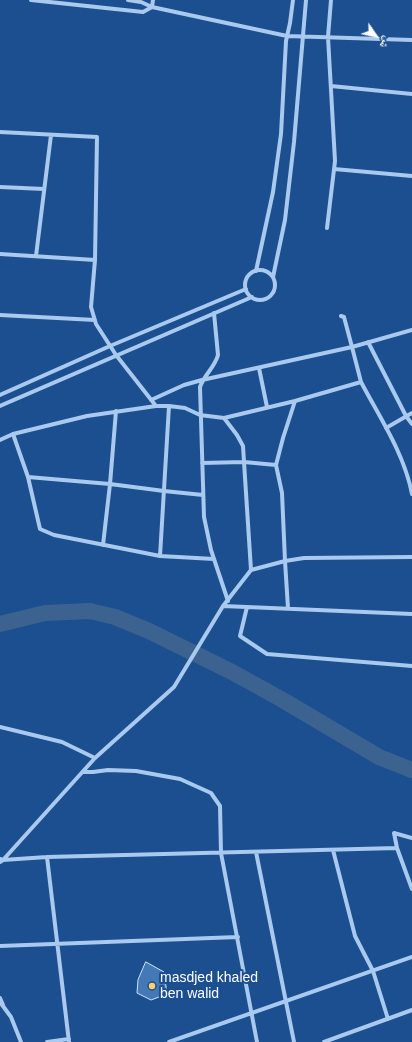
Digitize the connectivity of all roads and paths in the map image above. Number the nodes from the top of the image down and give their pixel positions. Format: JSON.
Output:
{"nodes":[{"id":1,"x":31,"y":0,"type":"edge"},
{"id":2,"x":128,"y":0,"type":"edge"},
{"id":3,"x":153,"y":0,"type":"edge"},
{"id":4,"x":293,"y":0,"type":"edge"},
{"id":5,"x":306,"y":0,"type":"edge"},
{"id":6,"x":331,"y":0,"type":"edge"},
{"id":7,"x":152,"y":7,"type":"junction"},
{"id":8,"x":287,"y":36,"type":"junction"},
{"id":9,"x":302,"y":36,"type":"junction"},
{"id":10,"x":328,"y":37,"type":"junction"},
{"id":11,"x":412,"y":40,"type":"edge"},
{"id":12,"x":331,"y":86,"type":"junction"},
{"id":13,"x":412,"y":94,"type":"edge"},
{"id":14,"x":0,"y":132,"type":"edge"},
{"id":15,"x":51,"y":135,"type":"junction"},
{"id":16,"x":334,"y":169,"type":"junction"},
{"id":17,"x":412,"y":176,"type":"edge"},
{"id":18,"x":0,"y":187,"type":"edge"},
{"id":19,"x":44,"y":189,"type":"junction"},
{"id":20,"x":327,"y":228,"type":"dead end"},
{"id":21,"x":0,"y":254,"type":"edge"},
{"id":22,"x":36,"y":256,"type":"junction"},
{"id":23,"x":95,"y":260,"type":"junction"},
{"id":24,"x":256,"y":271,"type":"junction"},
{"id":25,"x":272,"y":276,"type":"junction"},
{"id":26,"x":246,"y":289,"type":"junction"},
{"id":27,"x":252,"y":297,"type":"junction"},
{"id":28,"x":214,"y":313,"type":"junction"},
{"id":29,"x":0,"y":315,"type":"edge"},
{"id":30,"x":341,"y":316,"type":"dead end"},
{"id":31,"x":95,"y":320,"type":"junction"},
{"id":32,"x":412,"y":330,"type":"edge"},
{"id":33,"x":368,"y":342,"type":"junction"},
{"id":34,"x":110,"y":346,"type":"junction"},
{"id":35,"x":352,"y":347,"type":"junction"},
{"id":36,"x":116,"y":355,"type":"junction"},
{"id":37,"x":259,"y":368,"type":"junction"},
{"id":38,"x":202,"y":380,"type":"junction"},
{"id":39,"x":361,"y":382,"type":"junction"},
{"id":40,"x":0,"y":395,"type":"edge"},
{"id":41,"x":151,"y":400,"type":"junction"},
{"id":42,"x":296,"y":401,"type":"junction"},
{"id":43,"x":0,"y":406,"type":"edge"},
{"id":44,"x":156,"y":406,"type":"junction"},
{"id":45,"x":169,"y":406,"type":"junction"},
{"id":46,"x":267,"y":408,"type":"junction"},
{"id":47,"x":116,"y":412,"type":"junction"},
{"id":48,"x":412,"y":413,"type":"edge"},
{"id":49,"x":200,"y":415,"type":"junction"},
{"id":50,"x":406,"y":416,"type":"junction"},
{"id":51,"x":224,"y":418,"type":"junction"},
{"id":52,"x":412,"y":424,"type":"edge"},
{"id":53,"x":386,"y":428,"type":"junction"},
{"id":54,"x":13,"y":434,"type":"junction"},
{"id":55,"x":0,"y":440,"type":"edge"},
{"id":56,"x":244,"y":462,"type":"junction"},
{"id":57,"x":202,"y":463,"type":"junction"},
{"id":58,"x":276,"y":465,"type":"junction"},
{"id":59,"x":28,"y":477,"type":"junction"},
{"id":60,"x":110,"y":484,"type":"junction"},
{"id":61,"x":164,"y":491,"type":"junction"},
{"id":62,"x":412,"y":494,"type":"edge"},
{"id":63,"x":203,"y":495,"type":"junction"},
{"id":64,"x":103,"y":545,"type":"junction"},
{"id":65,"x":160,"y":556,"type":"junction"},
{"id":66,"x":412,"y":557,"type":"edge"},
{"id":67,"x":214,"y":559,"type":"junction"},
{"id":68,"x":285,"y":561,"type":"junction"},
{"id":69,"x":251,"y":570,"type":"junction"},
{"id":70,"x":228,"y":600,"type":"junction"},
{"id":71,"x":223,"y":606,"type":"junction"},
{"id":72,"x":247,"y":607,"type":"junction"},
{"id":73,"x":288,"y":608,"type":"junction"},
{"id":74,"x":412,"y":614,"type":"edge"},
{"id":75,"x":412,"y":666,"type":"edge"},
{"id":76,"x":0,"y":727,"type":"edge"},
{"id":77,"x":95,"y":758,"type":"junction"},
{"id":78,"x":83,"y":772,"type":"junction"},
{"id":79,"x":412,"y":838,"type":"edge"},
{"id":80,"x":397,"y":848,"type":"junction"},
{"id":81,"x":333,"y":850,"type":"junction"},
{"id":82,"x":256,"y":852,"type":"junction"},
{"id":83,"x":221,"y":853,"type":"junction"},
{"id":84,"x":47,"y":857,"type":"junction"},
{"id":85,"x":1,"y":860,"type":"edge"},
{"id":86,"x":412,"y":889,"type":"edge"},
{"id":87,"x":238,"y":937,"type":"junction"},
{"id":88,"x":57,"y":943,"type":"junction"},
{"id":89,"x":0,"y":946,"type":"edge"},
{"id":90,"x":412,"y":957,"type":"edge"},
{"id":91,"x":373,"y":971,"type":"junction"},
{"id":92,"x":0,"y":998,"type":"edge"},
{"id":93,"x":286,"y":1001,"type":"junction"},
{"id":94,"x":2,"y":1004,"type":"edge"},
{"id":95,"x":412,"y":1010,"type":"edge"},
{"id":96,"x":252,"y":1014,"type":"junction"},
{"id":97,"x":388,"y":1019,"type":"junction"},
{"id":98,"x":69,"y":1040,"type":"edge"},
{"id":99,"x":21,"y":1042,"type":"edge"},
{"id":100,"x":47,"y":1042,"type":"edge"},
{"id":101,"x":169,"y":1042,"type":"edge"},
{"id":102,"x":257,"y":1042,"type":"edge"},
{"id":103,"x":294,"y":1042,"type":"edge"},
{"id":104,"x":324,"y":1042,"type":"edge"}],
"edges":[{"from":1,"to":7,"type":"street"},
{"from":2,"to":7,"type":"street"},
{"from":3,"to":7,"type":"street"},
{"from":4,"to":8,"type":"street"},
{"from":5,"to":9,"type":"street"},
{"from":6,"to":10,"type":"street"},
{"from":7,"to":8,"type":"street"},
{"from":8,"to":9,"type":"street"},
{"from":8,"to":24,"type":"street"},
{"from":9,"to":10,"type":"street"},
{"from":9,"to":25,"type":"street"},
{"from":10,"to":11,"type":"street"},
{"from":10,"to":12,"type":"street"},
{"from":12,"to":13,"type":"street"},
{"from":12,"to":16,"type":"street"},
{"from":14,"to":15,"type":"street"},
{"from":15,"to":19,"type":"street"},
{"from":15,"to":23,"type":"street"},
{"from":16,"to":17,"type":"street"},
{"from":16,"to":20,"type":"street"},
{"from":18,"to":19,"type":"street"},
{"from":19,"to":22,"type":"street"},
{"from":21,"to":22,"type":"street"},
{"from":22,"to":23,"type":"street"},
{"from":23,"to":31,"type":"street"},
{"from":24,"to":25,"type":"street"},
{"from":24,"to":26,"type":"street"},
{"from":25,"to":27,"type":"street"},
{"from":26,"to":27,"type":"street"},
{"from":26,"to":34,"type":"street"},
{"from":27,"to":28,"type":"street"},
{"from":28,"to":36,"type":"street"},
{"from":28,"to":38,"type":"street"},
{"from":29,"to":31,"type":"street"},
{"from":30,"to":35,"type":"street"},
{"from":31,"to":34,"type":"street"},
{"from":32,"to":33,"type":"street"},
{"from":33,"to":35,"type":"street"},
{"from":33,"to":50,"type":"street"},
{"from":34,"to":36,"type":"street"},
{"from":34,"to":40,"type":"street"},
{"from":35,"to":37,"type":"street"},
{"from":35,"to":39,"type":"street"},
{"from":36,"to":41,"type":"street"},
{"from":36,"to":43,"type":"street"},
{"from":37,"to":38,"type":"street"},
{"from":37,"to":46,"type":"street"},
{"from":38,"to":41,"type":"street"},
{"from":38,"to":49,"type":"street"},
{"from":39,"to":42,"type":"street"},
{"from":39,"to":53,"type":"street"},
{"from":41,"to":44,"type":"street"},
{"from":42,"to":46,"type":"street"},
{"from":42,"to":58,"type":"street"},
{"from":44,"to":45,"type":"street"},
{"from":44,"to":47,"type":"street"},
{"from":45,"to":49,"type":"street"},
{"from":45,"to":61,"type":"street"},
{"from":46,"to":51,"type":"street"},
{"from":47,"to":54,"type":"street"},
{"from":47,"to":60,"type":"street"},
{"from":48,"to":50,"type":"street"},
{"from":49,"to":51,"type":"street"},
{"from":49,"to":57,"type":"street"},
{"from":50,"to":52,"type":"street"},
{"from":50,"to":53,"type":"street"},
{"from":51,"to":56,"type":"street"},
{"from":53,"to":62,"type":"street"},
{"from":54,"to":55,"type":"street"},
{"from":54,"to":59,"type":"street"},
{"from":56,"to":57,"type":"street"},
{"from":56,"to":58,"type":"street"},
{"from":56,"to":69,"type":"street"},
{"from":57,"to":63,"type":"street"},
{"from":58,"to":68,"type":"street"},
{"from":59,"to":60,"type":"street"},
{"from":59,"to":64,"type":"street"},
{"from":60,"to":61,"type":"street"},
{"from":60,"to":64,"type":"street"},
{"from":61,"to":63,"type":"street"},
{"from":61,"to":65,"type":"street"},
{"from":63,"to":67,"type":"street"},
{"from":64,"to":65,"type":"street"},
{"from":65,"to":67,"type":"street"},
{"from":66,"to":68,"type":"street"},
{"from":67,"to":70,"type":"street"},
{"from":68,"to":69,"type":"street"},
{"from":68,"to":73,"type":"street"},
{"from":69,"to":70,"type":"street"},
{"from":70,"to":71,"type":"street"},
{"from":71,"to":72,"type":"street"},
{"from":71,"to":77,"type":"street"},
{"from":72,"to":73,"type":"street"},
{"from":72,"to":75,"type":"street"},
{"from":73,"to":74,"type":"street"},
{"from":76,"to":77,"type":"street"},
{"from":77,"to":78,"type":"street"},
{"from":78,"to":83,"type":"street"},
{"from":78,"to":85,"type":"street"},
{"from":79,"to":80,"type":"street"},
{"from":80,"to":81,"type":"street"},
{"from":80,"to":86,"type":"street"},
{"from":81,"to":82,"type":"street"},
{"from":81,"to":91,"type":"street"},
{"from":82,"to":83,"type":"street"},
{"from":82,"to":93,"type":"street"},
{"from":83,"to":84,"type":"street"},
{"from":83,"to":87,"type":"street"},
{"from":84,"to":85,"type":"street"},
{"from":84,"to":88,"type":"street"},
{"from":87,"to":88,"type":"street"},
{"from":87,"to":96,"type":"street"},
{"from":88,"to":89,"type":"street"},
{"from":88,"to":98,"type":"street"},
{"from":90,"to":91,"type":"street"},
{"from":91,"to":93,"type":"street"},
{"from":91,"to":97,"type":"street"},
{"from":92,"to":94,"type":"street"},
{"from":93,"to":96,"type":"street"},
{"from":93,"to":103,"type":"street"},
{"from":94,"to":99,"type":"street"},
{"from":95,"to":97,"type":"street"},
{"from":96,"to":101,"type":"street"},
{"from":96,"to":102,"type":"street"},
{"from":97,"to":104,"type":"street"},
{"from":98,"to":100,"type":"street"}]}
